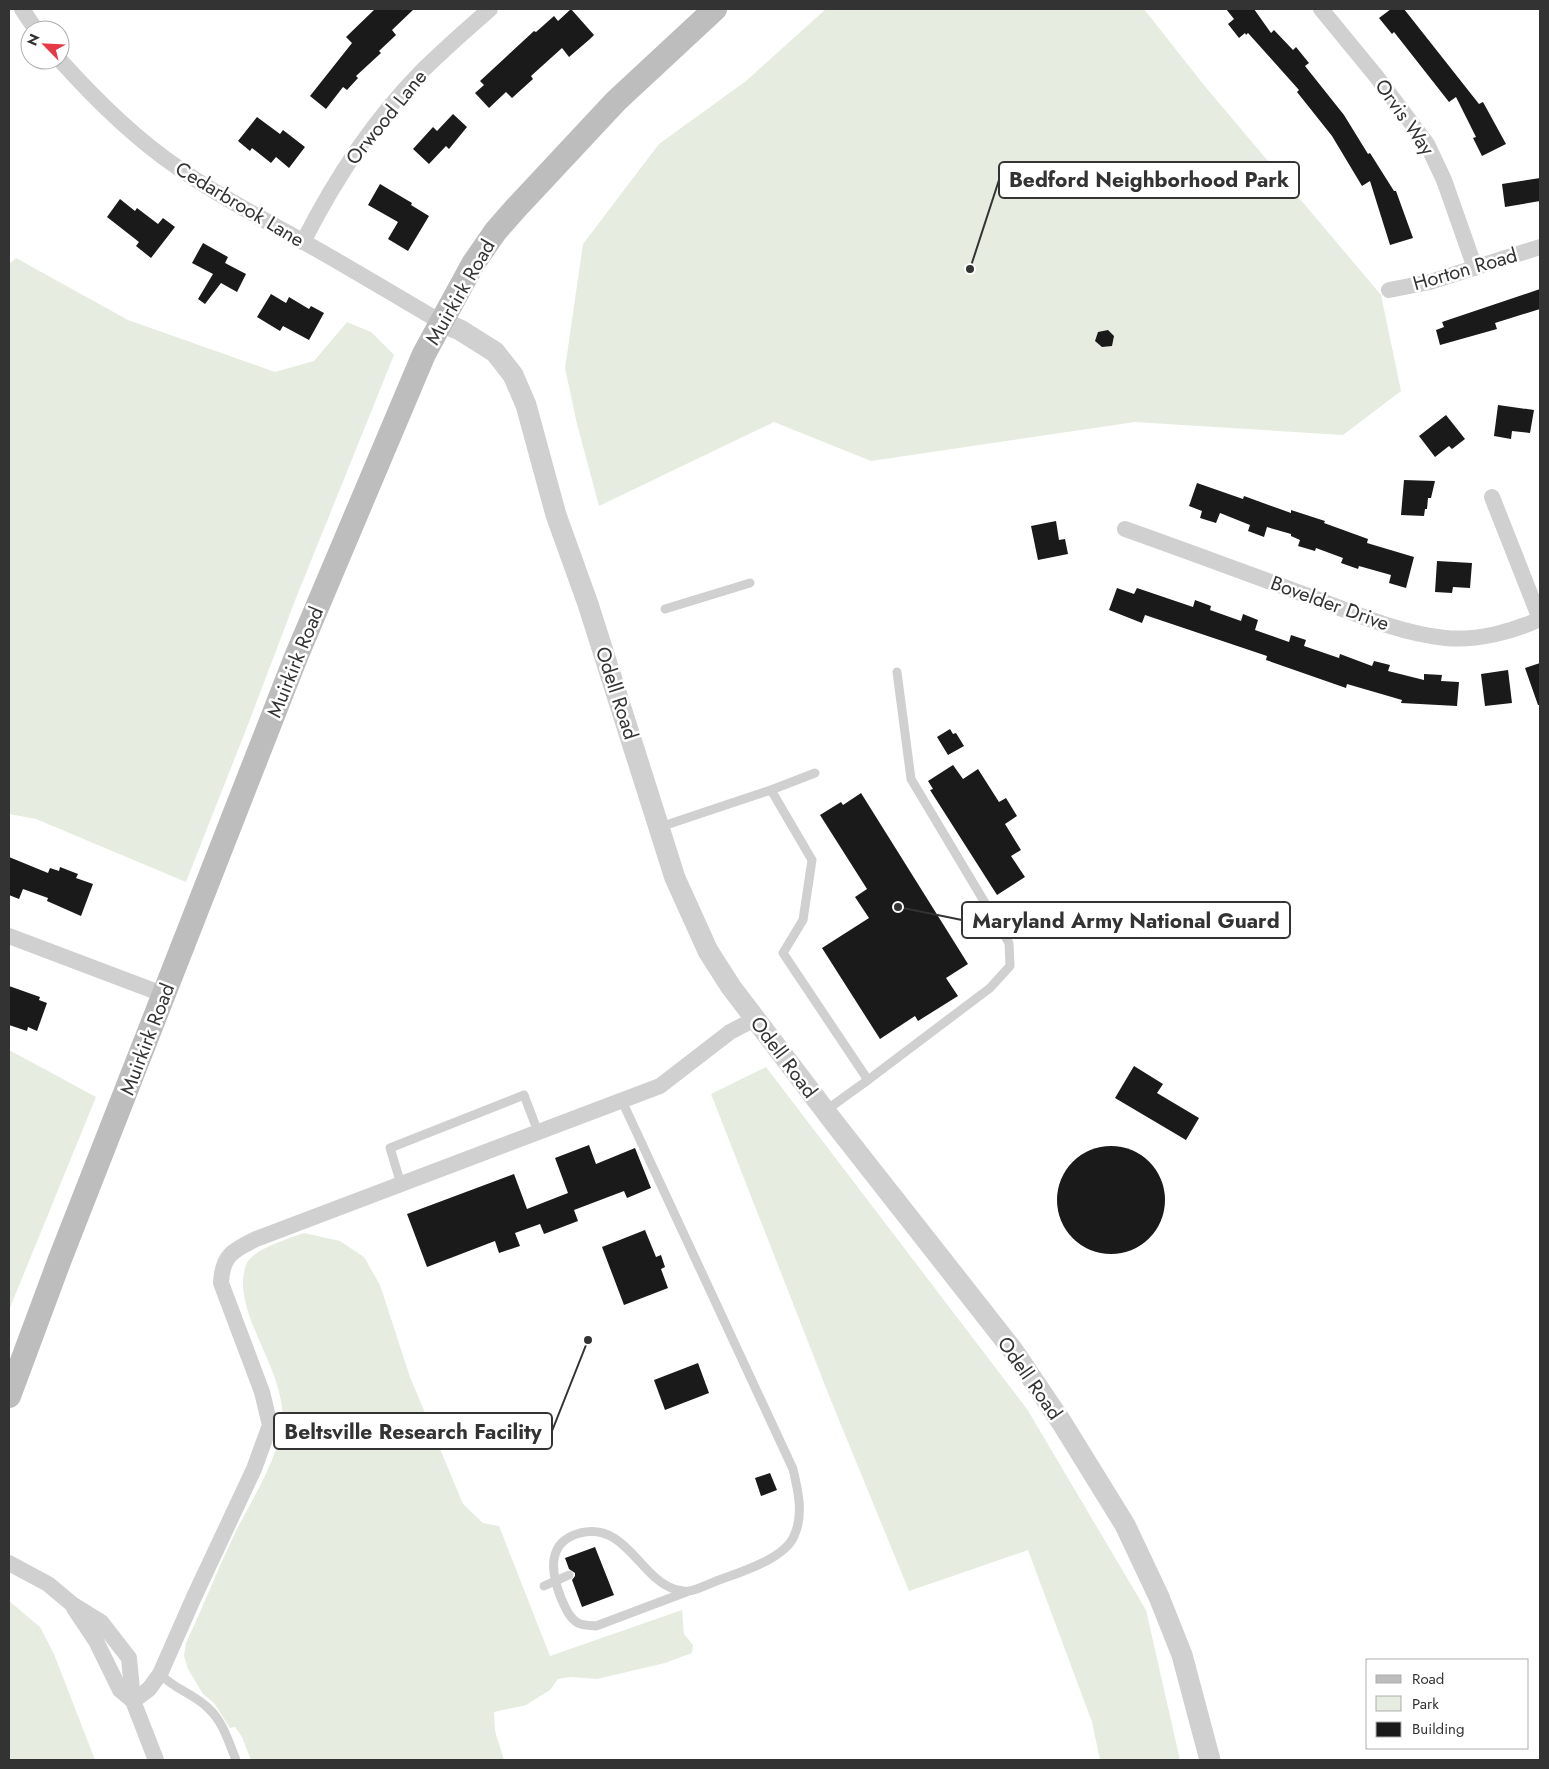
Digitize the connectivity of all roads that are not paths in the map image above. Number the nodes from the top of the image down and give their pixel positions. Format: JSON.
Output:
{"nodes":[{"id":1,"x":22,"y":9,"type":"edge"},
{"id":2,"x":490,"y":9,"type":"edge"},
{"id":3,"x":715,"y":9,"type":"edge"},
{"id":4,"x":1321,"y":9,"type":"edge"},
{"id":5,"x":29,"y":20,"type":"edge"},
{"id":6,"x":69,"y":70,"type":"edge"},
{"id":7,"x":303,"y":242,"type":"junction"},
{"id":8,"x":1540,"y":247,"type":"edge"},
{"id":9,"x":1475,"y":268,"type":"junction"},
{"id":10,"x":1389,"y":290,"type":"dead end"},
{"id":11,"x":441,"y":322,"type":"junction"},
{"id":12,"x":1492,"y":498,"type":"dead end"},
{"id":13,"x":1126,"y":529,"type":"dead end"},
{"id":14,"x":750,"y":582,"type":"dead end"},
{"id":15,"x":665,"y":609,"type":"dead end"},
{"id":16,"x":1540,"y":619,"type":"edge"},
{"id":17,"x":896,"y":672,"type":"dead end"},
{"id":18,"x":815,"y":773,"type":"dead end"},
{"id":19,"x":771,"y":790,"type":"junction"},
{"id":20,"x":660,"y":827,"type":"junction"},
{"id":21,"x":9,"y":936,"type":"edge"},
{"id":22,"x":164,"y":995,"type":"junction"},
{"id":23,"x":755,"y":1019,"type":"junction"},
{"id":24,"x":868,"y":1080,"type":"junction"},
{"id":25,"x":622,"y":1101,"type":"junction"},
{"id":26,"x":825,"y":1111,"type":"junction"},
{"id":27,"x":538,"y":1132,"type":"junction"},
{"id":28,"x":402,"y":1184,"type":"junction"},
{"id":29,"x":9,"y":1396,"type":"edge"},
{"id":30,"x":9,"y":1562,"type":"edge"},
{"id":31,"x":569,"y":1575,"type":"dead end"},
{"id":32,"x":556,"y":1581,"type":"junction"},
{"id":33,"x":544,"y":1586,"type":"dead end"},
{"id":34,"x":689,"y":1591,"type":"junction"},
{"id":35,"x":72,"y":1604,"type":"junction"},
{"id":36,"x":160,"y":1674,"type":"junction"},
{"id":37,"x":133,"y":1701,"type":"junction"},
{"id":38,"x":156,"y":1760,"type":"edge"},
{"id":39,"x":236,"y":1760,"type":"edge"},
{"id":40,"x":1210,"y":1760,"type":"edge"}],
"edges":[{"from":1,"to":5,"type":"street"},
{"from":2,"to":7,"type":"street","name":"Orwood Lane"},
{"from":3,"to":11,"type":"main road","name":"Muirkirk Road"},
{"from":4,"to":9,"type":"street","name":"Orvis Way"},
{"from":6,"to":7,"type":"street","name":"Cedarbrook Lane"},
{"from":7,"to":11,"type":"street","name":"Cedarbrook Lane"},
{"from":8,"to":9,"type":"street","name":"Horton Road"},
{"from":9,"to":10,"type":"street","name":"Horton Road"},
{"from":11,"to":20,"type":"street","name":"Odell Road"},
{"from":11,"to":22,"type":"main road","name":"Muirkirk Road"},
{"from":12,"to":16,"type":"street"},
{"from":13,"to":16,"type":"street","name":"Bovelder Drive"},
{"from":14,"to":15,"type":"lane"},
{"from":17,"to":24,"type":"lane"},
{"from":18,"to":19,"type":"lane"},
{"from":19,"to":20,"type":"lane"},
{"from":19,"to":24,"type":"lane"},
{"from":20,"to":23,"type":"street","name":"Odell Road"},
{"from":21,"to":22,"type":"street"},
{"from":22,"to":29,"type":"main road","name":"Muirkirk Road"},
{"from":23,"to":25,"type":"street"},
{"from":23,"to":26,"type":"street","name":"Odell Road"},
{"from":24,"to":26,"type":"lane"},
{"from":25,"to":27,"type":"street"},
{"from":25,"to":34,"type":"lane"},
{"from":26,"to":40,"type":"street","name":"Odell Road"},
{"from":27,"to":28,"type":"street"},
{"from":27,"to":28,"type":"lane"},
{"from":28,"to":36,"type":"street"},
{"from":30,"to":35,"type":"street"},
{"from":31,"to":32,"type":"lane"},
{"from":32,"to":33,"type":"lane"},
{"from":32,"to":34,"type":"lane"},
{"from":32,"to":34,"type":"lane"},
{"from":35,"to":37,"type":"street"},
{"from":35,"to":37,"type":"street"},
{"from":36,"to":37,"type":"street"},
{"from":36,"to":39,"type":"lane"},
{"from":37,"to":38,"type":"street"}]}
